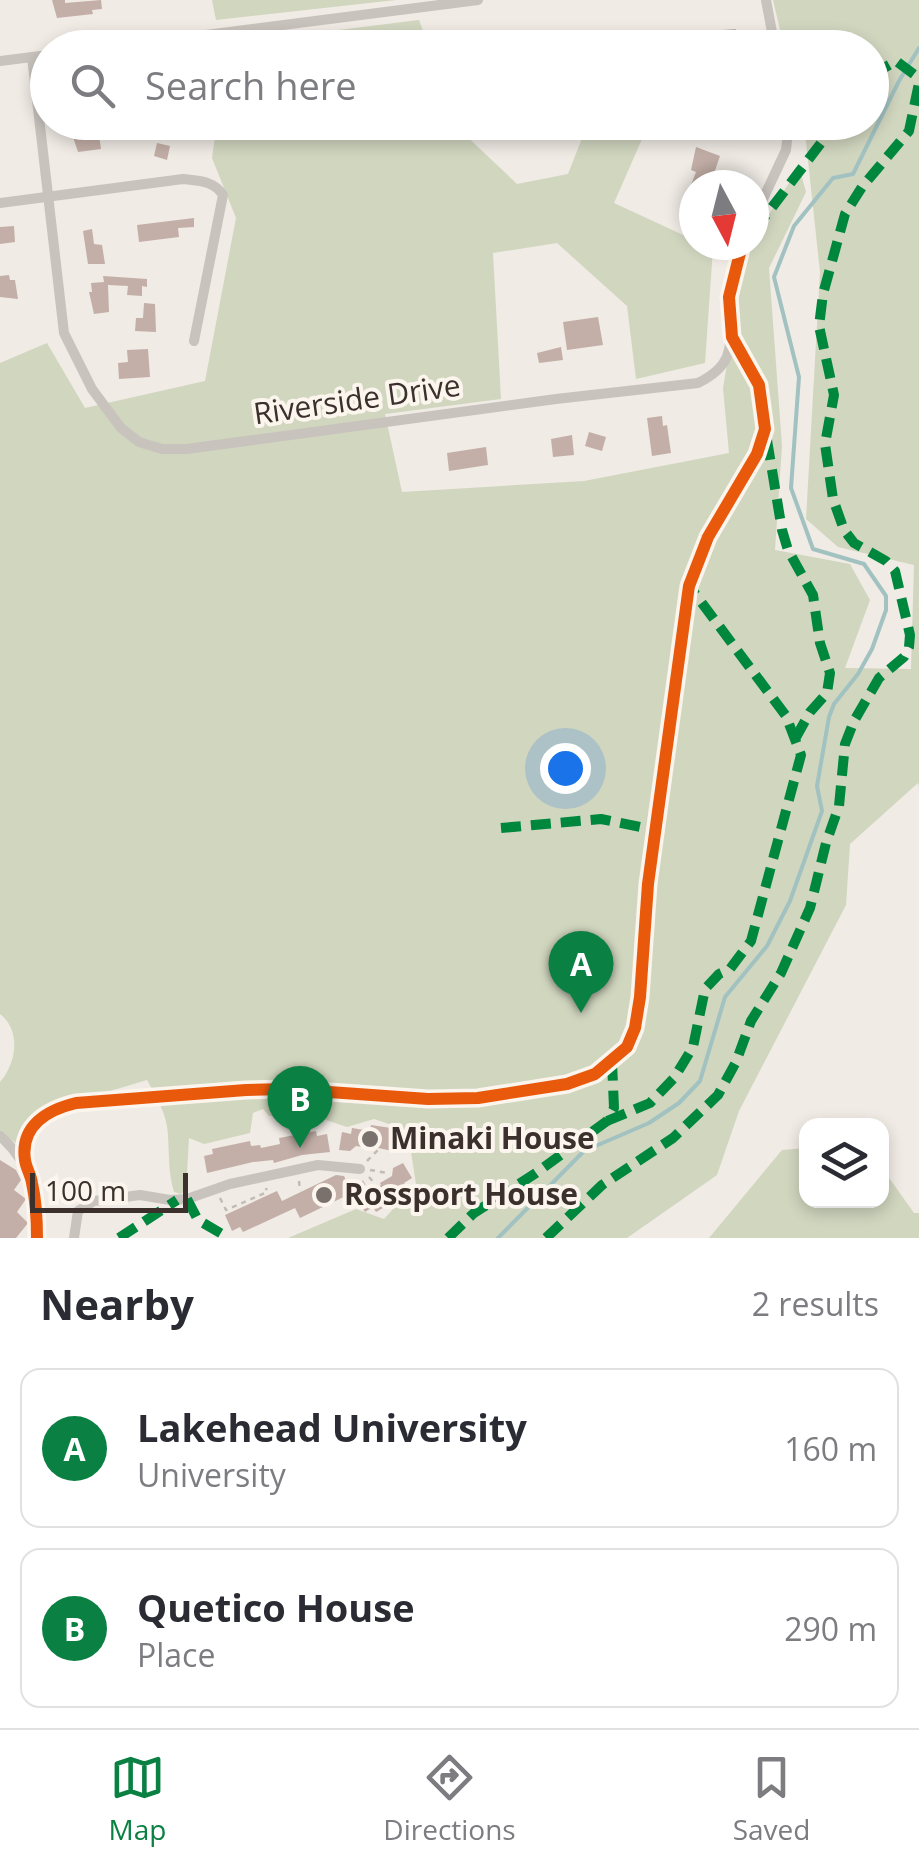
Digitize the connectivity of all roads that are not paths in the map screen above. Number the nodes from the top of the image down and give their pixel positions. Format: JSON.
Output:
{"nodes":[{"id":1,"x":478,"y":0,"type":"edge"},
{"id":2,"x":766,"y":0,"type":"edge"},
{"id":3,"x":397,"y":5,"type":"edge"},
{"id":4,"x":228,"y":30,"type":"edge"},
{"id":5,"x":772,"y":30,"type":"edge"},
{"id":6,"x":30,"y":57,"type":"edge"},
{"id":7,"x":0,"y":61,"type":"edge"},
{"id":8,"x":41,"y":140,"type":"edge"},
{"id":9,"x":787,"y":140,"type":"edge"},
{"id":10,"x":769,"y":186,"type":"edge"},
{"id":11,"x":47,"y":196,"type":"junction"},
{"id":12,"x":0,"y":204,"type":"edge"},
{"id":13,"x":738,"y":260,"type":"edge"},
{"id":14,"x":194,"y":341,"type":"dead end"},
{"id":15,"x":0,"y":1136,"type":"edge"},
{"id":16,"x":360,"y":1170,"type":"road end"},
{"id":17,"x":37,"y":1238,"type":"edge"},
{"id":18,"x":74,"y":1238,"type":"edge"}],
"edges":[{"from":1,"to":3,"type":"street"},
{"from":2,"to":5,"type":"street"},
{"from":3,"to":4,"type":"street"},
{"from":6,"to":7,"type":"street"},
{"from":8,"to":11,"type":"street","name":"Riverside Drive"},
{"from":9,"to":10,"type":"street"},
{"from":11,"to":12,"type":"street"},
{"from":11,"to":13,"type":"street","name":"Riverside Drive"},
{"from":11,"to":14,"type":"street"},
{"from":15,"to":17,"type":"street"},
{"from":16,"to":18,"type":"street"}]}
